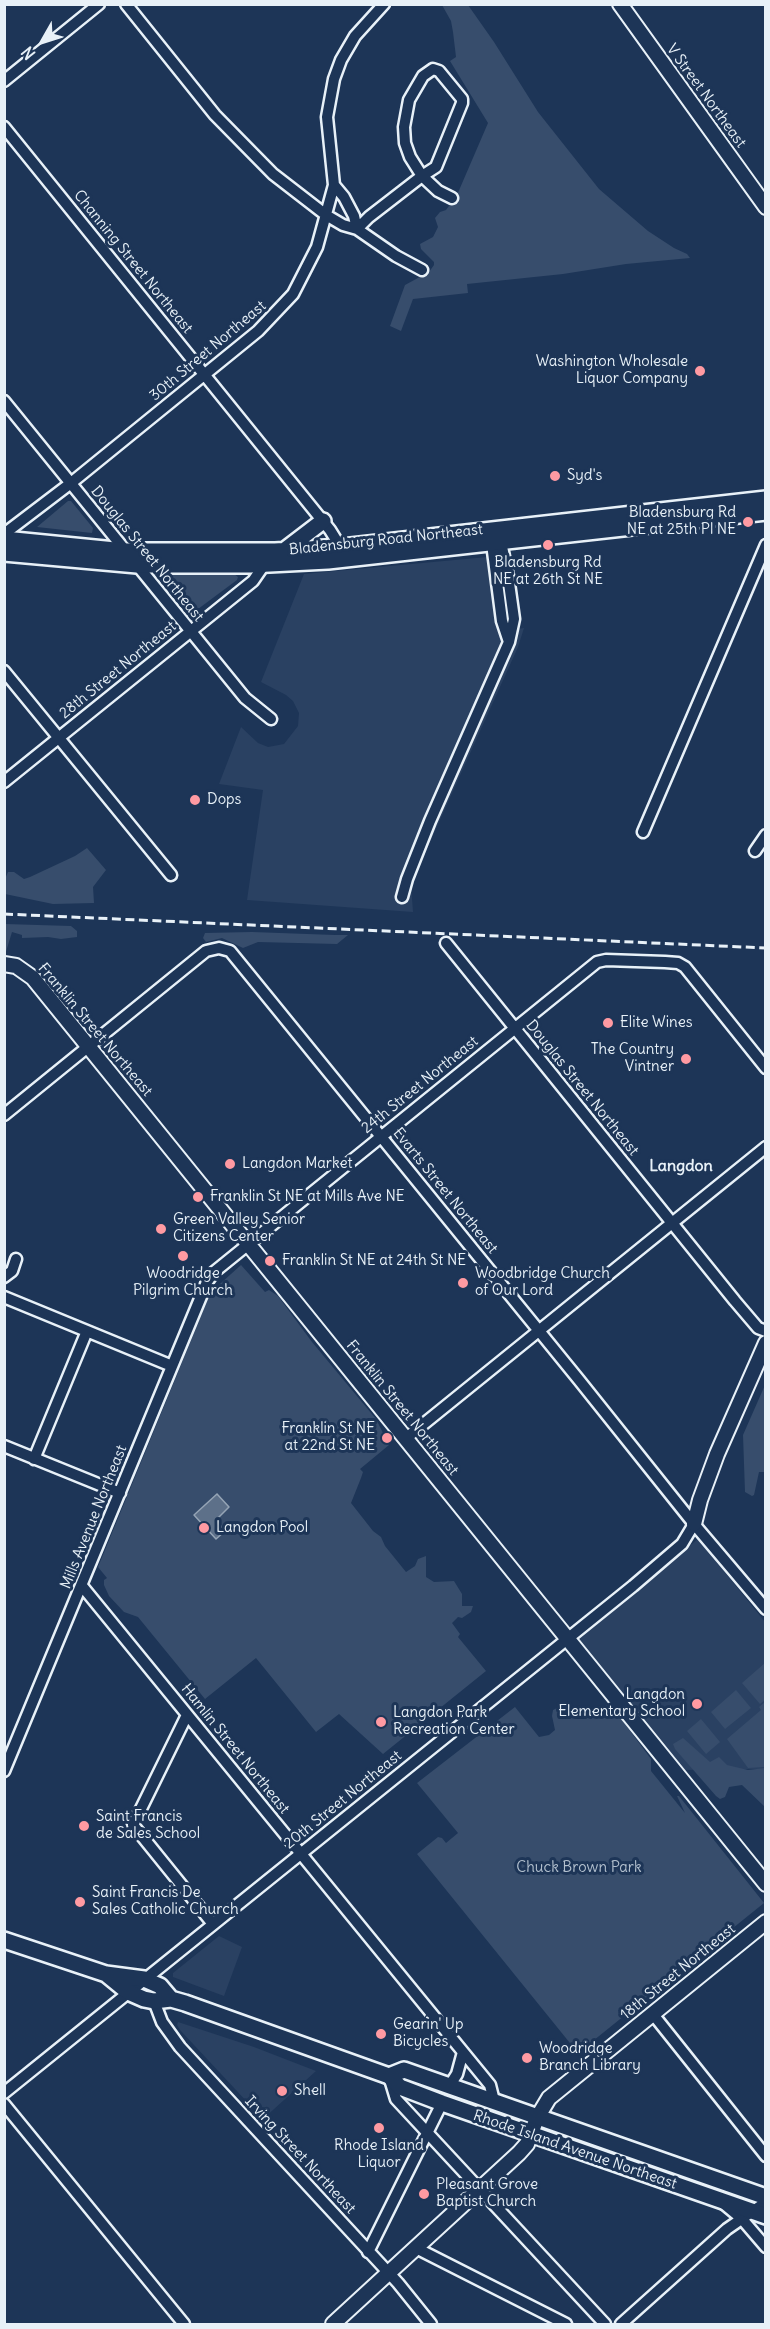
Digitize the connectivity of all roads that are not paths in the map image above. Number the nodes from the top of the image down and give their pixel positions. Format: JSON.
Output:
{"nodes":[{"id":1,"x":99,"y":4,"type":"edge"},
{"id":2,"x":126,"y":4,"type":"edge"},
{"id":3,"x":384,"y":4,"type":"edge"},
{"id":4,"x":620,"y":4,"type":"edge"},
{"id":5,"x":4,"y":81,"type":"edge"},
{"id":6,"x":4,"y":127,"type":"edge"},
{"id":7,"x":422,"y":176,"type":"junction"},
{"id":8,"x":334,"y":185,"type":"junction"},
{"id":9,"x":452,"y":198,"type":"dead end"},
{"id":10,"x":765,"y":207,"type":"edge"},
{"id":11,"x":326,"y":215,"type":"junction"},
{"id":12,"x":357,"y":229,"type":"junction"},
{"id":13,"x":422,"y":270,"type":"dead end"},
{"id":14,"x":205,"y":374,"type":"junction"},
{"id":15,"x":4,"y":401,"type":"edge"},
{"id":16,"x":71,"y":483,"type":"junction"},
{"id":17,"x":765,"y":498,"type":"edge"},
{"id":18,"x":765,"y":512,"type":"edge"},
{"id":19,"x":322,"y":521,"type":"junction"},
{"id":20,"x":629,"y":521,"type":"junction"},
{"id":21,"x":4,"y":534,"type":"edge"},
{"id":22,"x":495,"y":536,"type":"junction"},
{"id":23,"x":4,"y":539,"type":"edge"},
{"id":24,"x":765,"y":544,"type":"edge"},
{"id":25,"x":285,"y":550,"type":"junction"},
{"id":26,"x":125,"y":551,"type":"junction"},
{"id":27,"x":4,"y":553,"type":"edge"},
{"id":28,"x":344,"y":553,"type":"junction"},
{"id":29,"x":264,"y":557,"type":"junction"},
{"id":30,"x":136,"y":565,"type":"junction"},
{"id":31,"x":190,"y":631,"type":"junction"},
{"id":32,"x":4,"y":671,"type":"edge"},
{"id":33,"x":272,"y":719,"type":"dead end"},
{"id":34,"x":58,"y":738,"type":"junction"},
{"id":35,"x":4,"y":782,"type":"edge"},
{"id":36,"x":643,"y":831,"type":"dead end"},
{"id":37,"x":765,"y":835,"type":"edge"},
{"id":38,"x":755,"y":851,"type":"dead end"},
{"id":39,"x":171,"y":875,"type":"dead end"},
{"id":40,"x":402,"y":897,"type":"dead end"},
{"id":41,"x":446,"y":943,"type":"dead end"},
{"id":42,"x":4,"y":963,"type":"edge"},
{"id":43,"x":514,"y":1028,"type":"junction"},
{"id":44,"x":88,"y":1047,"type":"junction"},
{"id":45,"x":765,"y":1068,"type":"edge"},
{"id":46,"x":4,"y":1115,"type":"edge"},
{"id":47,"x":381,"y":1136,"type":"junction"},
{"id":48,"x":765,"y":1147,"type":"edge"},
{"id":49,"x":672,"y":1223,"type":"junction"},
{"id":50,"x":248,"y":1244,"type":"junction"},
{"id":51,"x":16,"y":1259,"type":"dead end"},
{"id":52,"x":210,"y":1275,"type":"joint"},
{"id":53,"x":4,"y":1277,"type":"edge"},
{"id":54,"x":4,"y":1297,"type":"edge"},
{"id":55,"x":87,"y":1331,"type":"junction"},
{"id":56,"x":539,"y":1331,"type":"junction"},
{"id":57,"x":765,"y":1331,"type":"edge"},
{"id":58,"x":765,"y":1343,"type":"edge"},
{"id":59,"x":172,"y":1366,"type":"junction"},
{"id":60,"x":405,"y":1438,"type":"junction"},
{"id":61,"x":4,"y":1446,"type":"edge"},
{"id":62,"x":34,"y":1459,"type":"junction"},
{"id":63,"x":120,"y":1493,"type":"junction"},
{"id":64,"x":693,"y":1524,"type":"junction"},
{"id":65,"x":82,"y":1586,"type":"junction"},
{"id":66,"x":765,"y":1609,"type":"edge"},
{"id":67,"x":567,"y":1638,"type":"junction"},
{"id":68,"x":187,"y":1715,"type":"junction"},
{"id":69,"x":4,"y":1770,"type":"edge"},
{"id":70,"x":301,"y":1854,"type":"junction"},
{"id":71,"x":765,"y":1884,"type":"edge"},
{"id":72,"x":765,"y":1922,"type":"edge"},
{"id":73,"x":213,"y":1924,"type":"junction"},
{"id":74,"x":4,"y":1940,"type":"edge"},
{"id":75,"x":106,"y":1974,"type":"junction"},
{"id":76,"x":144,"y":1979,"type":"junction"},
{"id":77,"x":128,"y":1992,"type":"junction"},
{"id":78,"x":171,"y":1999,"type":"junction"},
{"id":79,"x":154,"y":2001,"type":"junction"},
{"id":80,"x":651,"y":2013,"type":"junction"},
{"id":81,"x":463,"y":2052,"type":"junction"},
{"id":82,"x":389,"y":2076,"type":"junction"},
{"id":83,"x":450,"y":2085,"type":"junction"},
{"id":84,"x":4,"y":2093,"type":"edge"},
{"id":85,"x":494,"y":2101,"type":"junction"},
{"id":86,"x":442,"y":2103,"type":"junction"},
{"id":87,"x":4,"y":2104,"type":"edge"},
{"id":88,"x":537,"y":2118,"type":"junction"},
{"id":89,"x":427,"y":2133,"type":"junction"},
{"id":90,"x":530,"y":2134,"type":"junction"},
{"id":91,"x":765,"y":2156,"type":"edge"},
{"id":92,"x":481,"y":2189,"type":"junction"},
{"id":93,"x":765,"y":2197,"type":"edge"},
{"id":94,"x":756,"y":2212,"type":"edge"},
{"id":95,"x":765,"y":2247,"type":"edge"},
{"id":96,"x":416,"y":2248,"type":"junction"},
{"id":97,"x":368,"y":2252,"type":"junction"},
{"id":98,"x":389,"y":2274,"type":"junction"},
{"id":99,"x":184,"y":2325,"type":"edge"},
{"id":100,"x":333,"y":2325,"type":"edge"},
{"id":101,"x":431,"y":2325,"type":"edge"},
{"id":102,"x":566,"y":2325,"type":"edge"},
{"id":103,"x":605,"y":2325,"type":"edge"},
{"id":104,"x":621,"y":2325,"type":"edge"}],
"edges":[{"from":1,"to":5,"type":"street"},
{"from":2,"to":11,"type":"street"},
{"from":3,"to":8,"type":"street","name":"30th Street Northeast"},
{"from":4,"to":10,"type":"street","name":"V Street Northeast"},
{"from":6,"to":14,"type":"street","name":"Channing Street Northeast"},
{"from":7,"to":7,"type":"street"},
{"from":7,"to":9,"type":"street"},
{"from":7,"to":12,"type":"street"},
{"from":8,"to":11,"type":"street","name":"30th Street Northeast"},
{"from":8,"to":12,"type":"street"},
{"from":11,"to":12,"type":"street"},
{"from":11,"to":14,"type":"street","name":"30th Street Northeast"},
{"from":12,"to":13,"type":"street"},
{"from":14,"to":16,"type":"street","name":"30th Street Northeast"},
{"from":14,"to":19,"type":"street","name":"Channing Street Northeast"},
{"from":15,"to":16,"type":"street","name":"Douglas Street Northeast"},
{"from":16,"to":21,"type":"street","name":"30th Street Northeast"},
{"from":16,"to":26,"type":"street","name":"Douglas Street Northeast"},
{"from":17,"to":20,"type":"main road","name":"Bladensburg Road Northeast"},
{"from":18,"to":20,"type":"main road","name":"Bladensburg Road Northeast"},
{"from":19,"to":25,"type":"main road"},
{"from":19,"to":28,"type":"street","name":"Channing Street Northeast"},
{"from":20,"to":22,"type":"main road","name":"Bladensburg Road Northeast"},
{"from":22,"to":28,"type":"main road","name":"Bladensburg Road Northeast"},
{"from":22,"to":40,"type":"street"},
{"from":23,"to":26,"type":"main road","name":"Bladensburg Road Northeast"},
{"from":24,"to":36,"type":"street"},
{"from":25,"to":28,"type":"main road","name":"Bladensburg Road Northeast"},
{"from":25,"to":29,"type":"main road","name":"Bladensburg Road Northeast"},
{"from":26,"to":29,"type":"main road","name":"Bladensburg Road Northeast"},
{"from":26,"to":30,"type":"street","name":"Douglas Street Northeast"},
{"from":27,"to":30,"type":"main road","name":"Bladensburg Road Northeast"},
{"from":28,"to":29,"type":"main road","name":"Bladensburg Road Northeast"},
{"from":29,"to":30,"type":"main road","name":"Bladensburg Road Northeast"},
{"from":29,"to":31,"type":"street","name":"28th Street Northeast"},
{"from":30,"to":31,"type":"street","name":"Douglas Street Northeast"},
{"from":31,"to":33,"type":"street","name":"Douglas Street Northeast"},
{"from":31,"to":34,"type":"street","name":"28th Street Northeast"},
{"from":32,"to":34,"type":"street"},
{"from":34,"to":35,"type":"street","name":"28th Street Northeast"},
{"from":34,"to":39,"type":"street"},
{"from":37,"to":38,"type":"street"},
{"from":41,"to":43,"type":"street","name":"Douglas Street Northeast"},
{"from":42,"to":44,"type":"street","name":"Franklin Street Northeast"},
{"from":43,"to":45,"type":"street","name":"24th Street Northeast"},
{"from":43,"to":47,"type":"street","name":"24th Street Northeast"},
{"from":43,"to":49,"type":"street","name":"Douglas Street Northeast"},
{"from":44,"to":46,"type":"street"},
{"from":44,"to":47,"type":"street","name":"Evarts Street Northeast"},
{"from":44,"to":50,"type":"street","name":"Franklin Street Northeast"},
{"from":47,"to":50,"type":"street","name":"24th Street Northeast"},
{"from":47,"to":56,"type":"street","name":"Evarts Street Northeast"},
{"from":48,"to":49,"type":"street"},
{"from":49,"to":56,"type":"street"},
{"from":49,"to":57,"type":"street","name":"Douglas Street Northeast"},
{"from":50,"to":52,"type":"street","name":"24th Street Northeast"},
{"from":50,"to":60,"type":"street","name":"Franklin Street Northeast"},
{"from":51,"to":53,"type":"street"},
{"from":52,"to":59,"type":"street","name":"Mills Avenue Northeast"},
{"from":54,"to":55,"type":"street"},
{"from":55,"to":59,"type":"street"},
{"from":55,"to":62,"type":"street"},
{"from":56,"to":60,"type":"street"},
{"from":56,"to":64,"type":"street","name":"Evarts Street Northeast"},
{"from":58,"to":64,"type":"street"},
{"from":59,"to":63,"type":"street","name":"Mills Avenue Northeast"},
{"from":60,"to":67,"type":"street","name":"Franklin Street Northeast"},
{"from":61,"to":62,"type":"street"},
{"from":62,"to":63,"type":"street"},
{"from":63,"to":65,"type":"street","name":"Mills Avenue Northeast"},
{"from":64,"to":66,"type":"street","name":"Evarts Street Northeast"},
{"from":64,"to":67,"type":"street","name":"20th Street Northeast"},
{"from":65,"to":68,"type":"street","name":"Hamlin Street Northeast"},
{"from":65,"to":69,"type":"street","name":"Mills Avenue Northeast"},
{"from":67,"to":70,"type":"street","name":"20th Street Northeast"},
{"from":67,"to":71,"type":"street","name":"Franklin Street Northeast"},
{"from":68,"to":70,"type":"street","name":"Hamlin Street Northeast"},
{"from":68,"to":73,"type":"street"},
{"from":70,"to":73,"type":"street","name":"20th Street Northeast"},
{"from":70,"to":81,"type":"street","name":"Hamlin Street Northeast"},
{"from":72,"to":80,"type":"street","name":"18th Street Northeast"},
{"from":73,"to":76,"type":"street","name":"20th Street Northeast"},
{"from":74,"to":75,"type":"main road","name":"Rhode Island Avenue Northeast"},
{"from":75,"to":76,"type":"main road","name":"Rhode Island Avenue Northeast"},
{"from":75,"to":77,"type":"main road","name":"Rhode Island Avenue Northeast"},
{"from":76,"to":77,"type":"street","name":"20th Street Northeast"},
{"from":76,"to":78,"type":"main road","name":"Rhode Island Avenue Northeast"},
{"from":77,"to":79,"type":"main road","name":"Rhode Island Avenue Northeast"},
{"from":77,"to":84,"type":"street","name":"20th Street Northeast"},
{"from":78,"to":79,"type":"main road","name":"Rhode Island Avenue Northeast"},
{"from":78,"to":82,"type":"main road","name":"Rhode Island Avenue Northeast"},
{"from":79,"to":97,"type":"street","name":"Irving Street Northeast"},
{"from":80,"to":88,"type":"street","name":"18th Street Northeast"},
{"from":80,"to":91,"type":"street"},
{"from":81,"to":83,"type":"street"},
{"from":81,"to":85,"type":"street","name":"Hamlin Street Northeast"},
{"from":82,"to":83,"type":"main road","name":"Rhode Island Avenue Northeast"},
{"from":82,"to":86,"type":"main road","name":"Rhode Island Avenue Northeast"},
{"from":82,"to":89,"type":"street"},
{"from":83,"to":85,"type":"main road","name":"Rhode Island Avenue Northeast"},
{"from":85,"to":88,"type":"main road","name":"Rhode Island Avenue Northeast"},
{"from":86,"to":89,"type":"street"},
{"from":86,"to":90,"type":"main road","name":"Rhode Island Avenue Northeast"},
{"from":87,"to":99,"type":"street"},
{"from":88,"to":90,"type":"street","name":"18th Street Northeast"},
{"from":88,"to":93,"type":"main road","name":"Rhode Island Avenue Northeast"},
{"from":89,"to":92,"type":"street"},
{"from":89,"to":97,"type":"street"},
{"from":90,"to":92,"type":"street","name":"18th Street Northeast"},
{"from":90,"to":94,"type":"main road","name":"Rhode Island Avenue Northeast"},
{"from":92,"to":96,"type":"street","name":"18th Street Northeast"},
{"from":92,"to":103,"type":"street"},
{"from":94,"to":95,"type":"street"},
{"from":94,"to":104,"type":"street"},
{"from":96,"to":98,"type":"street","name":"18th Street Northeast"},
{"from":96,"to":102,"type":"street"},
{"from":97,"to":98,"type":"street","name":"Irving Street Northeast"},
{"from":98,"to":100,"type":"street","name":"18th Street Northeast"},
{"from":98,"to":101,"type":"street","name":"Irving Street Northeast"}]}
